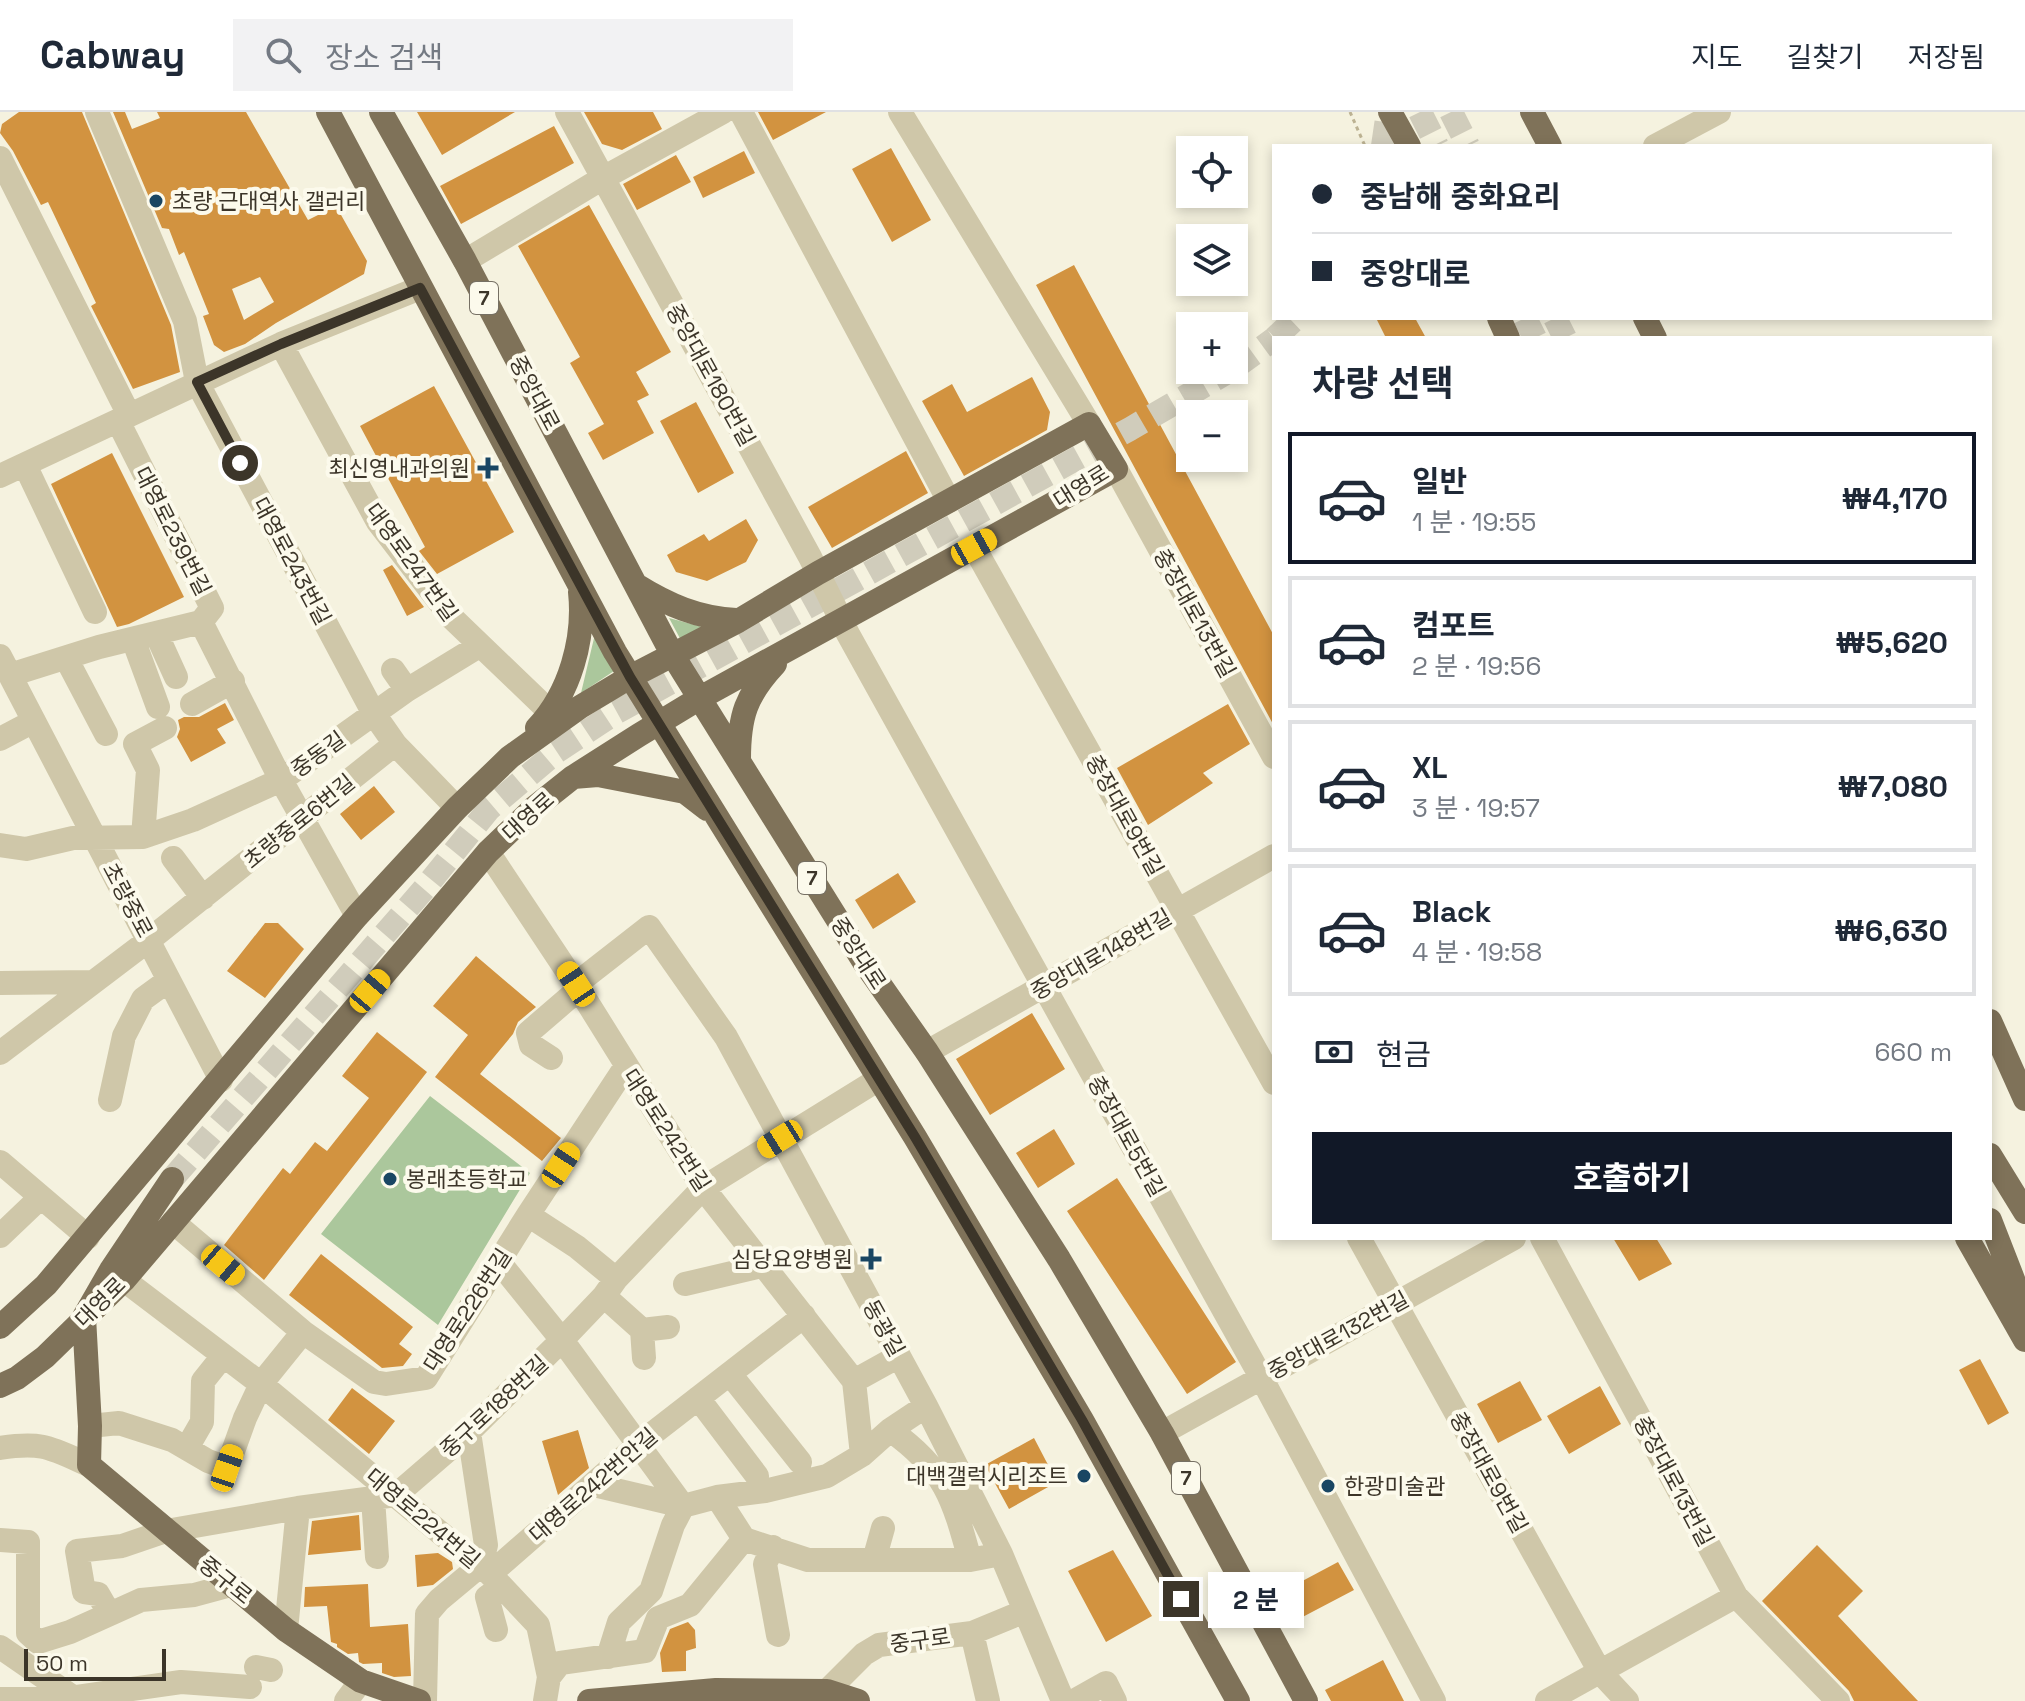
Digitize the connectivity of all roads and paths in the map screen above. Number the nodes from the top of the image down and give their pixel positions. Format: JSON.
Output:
{"nodes":[{"id":1,"x":97,"y":112,"type":"edge"},
{"id":2,"x":328,"y":112,"type":"edge"},
{"id":3,"x":381,"y":112,"type":"edge"},
{"id":4,"x":567,"y":112,"type":"edge"},
{"id":5,"x":723,"y":112,"type":"edge"},
{"id":6,"x":741,"y":112,"type":"edge"},
{"id":7,"x":900,"y":112,"type":"edge"},
{"id":8,"x":1350,"y":112,"type":"edge"},
{"id":9,"x":1390,"y":112,"type":"edge"},
{"id":10,"x":1532,"y":112,"type":"edge"},
{"id":11,"x":1719,"y":112,"type":"edge"},
{"id":12,"x":1364,"y":144,"type":"edge"},
{"id":13,"x":1408,"y":144,"type":"edge"},
{"id":14,"x":1549,"y":144,"type":"edge"},
{"id":15,"x":1659,"y":144,"type":"edge"},
{"id":16,"x":0,"y":158,"type":"edge"},
{"id":17,"x":603,"y":178,"type":"junction"},
{"id":18,"x":465,"y":261,"type":"junction"},
{"id":19,"x":420,"y":288,"type":"junction"},
{"id":20,"x":281,"y":344,"type":"junction"},
{"id":21,"x":197,"y":382,"type":"junction"},
{"id":22,"x":124,"y":418,"type":"junction"},
{"id":23,"x":1089,"y":424,"type":"junction"},
{"id":24,"x":25,"y":465,"type":"junction"},
{"id":25,"x":1116,"y":469,"type":"junction"},
{"id":26,"x":0,"y":476,"type":"edge"},
{"id":27,"x":949,"y":501,"type":"junction"},
{"id":28,"x":974,"y":547,"type":"junction"},
{"id":29,"x":818,"y":573,"type":"junction"},
{"id":30,"x":579,"y":582,"type":"junction"},
{"id":31,"x":635,"y":584,"type":"junction"},
{"id":32,"x":95,"y":612,"type":"dead end"},
{"id":33,"x":841,"y":620,"type":"junction"},
{"id":34,"x":738,"y":621,"type":"junction"},
{"id":35,"x":201,"y":622,"type":"junction"},
{"id":36,"x":144,"y":636,"type":"junction"},
{"id":37,"x":479,"y":646,"type":"junction"},
{"id":38,"x":785,"y":653,"type":"junction"},
{"id":39,"x":672,"y":654,"type":"junction"},
{"id":40,"x":66,"y":658,"type":"junction"},
{"id":41,"x":5,"y":666,"type":"edge"},
{"id":42,"x":393,"y":670,"type":"dead end"},
{"id":43,"x":176,"y":677,"type":"dead end"},
{"id":44,"x":630,"y":677,"type":"junction"},
{"id":45,"x":233,"y":681,"type":"junction"},
{"id":46,"x":407,"y":690,"type":"junction"},
{"id":47,"x":700,"y":698,"type":"junction"},
{"id":48,"x":192,"y":704,"type":"dead end"},
{"id":49,"x":551,"y":713,"type":"junction"},
{"id":50,"x":374,"y":714,"type":"junction"},
{"id":51,"x":34,"y":721,"type":"junction"},
{"id":52,"x":657,"y":724,"type":"junction"},
{"id":53,"x":106,"y":734,"type":"dead end"},
{"id":54,"x":0,"y":739,"type":"edge"},
{"id":55,"x":395,"y":744,"type":"junction"},
{"id":56,"x":1272,"y":753,"type":"edge"},
{"id":57,"x":510,"y":757,"type":"junction"},
{"id":58,"x":739,"y":759,"type":"junction"},
{"id":59,"x":573,"y":777,"type":"junction"},
{"id":60,"x":281,"y":780,"type":"junction"},
{"id":61,"x":457,"y":808,"type":"junction"},
{"id":62,"x":713,"y":813,"type":"junction"},
{"id":63,"x":303,"y":819,"type":"junction"},
{"id":64,"x":94,"y":836,"type":"junction"},
{"id":65,"x":143,"y":837,"type":"junction"},
{"id":66,"x":0,"y":845,"type":"edge"},
{"id":67,"x":488,"y":852,"type":"junction"},
{"id":68,"x":1272,"y":857,"type":"edge"},
{"id":69,"x":173,"y":858,"type":"dead end"},
{"id":70,"x":203,"y":898,"type":"junction"},
{"id":71,"x":1178,"y":910,"type":"junction"},
{"id":72,"x":357,"y":916,"type":"junction"},
{"id":73,"x":149,"y":940,"type":"junction"},
{"id":74,"x":169,"y":980,"type":"junction"},
{"id":75,"x":93,"y":982,"type":"junction"},
{"id":76,"x":0,"y":983,"type":"edge"},
{"id":77,"x":577,"y":986,"type":"junction"},
{"id":78,"x":1044,"y":986,"type":"junction"},
{"id":79,"x":1992,"y":1025,"type":"edge"},
{"id":80,"x":927,"y":1052,"type":"junction"},
{"id":81,"x":0,"y":1053,"type":"edge"},
{"id":82,"x":551,"y":1058,"type":"dead end"},
{"id":83,"x":626,"y":1066,"type":"junction"},
{"id":84,"x":879,"y":1079,"type":"junction"},
{"id":85,"x":1272,"y":1079,"type":"edge"},
{"id":86,"x":221,"y":1080,"type":"junction"},
{"id":87,"x":2025,"y":1099,"type":"edge"},
{"id":88,"x":110,"y":1100,"type":"dead end"},
{"id":89,"x":780,"y":1139,"type":"junction"},
{"id":90,"x":1992,"y":1158,"type":"edge"},
{"id":91,"x":0,"y":1162,"type":"edge"},
{"id":92,"x":703,"y":1188,"type":"junction"},
{"id":93,"x":41,"y":1197,"type":"junction"},
{"id":94,"x":2025,"y":1212,"type":"edge"},
{"id":95,"x":528,"y":1215,"type":"junction"},
{"id":96,"x":173,"y":1222,"type":"junction"},
{"id":97,"x":1992,"y":1225,"type":"edge"},
{"id":98,"x":0,"y":1236,"type":"edge"},
{"id":99,"x":88,"y":1237,"type":"junction"},
{"id":100,"x":1360,"y":1240,"type":"edge"},
{"id":101,"x":1510,"y":1240,"type":"edge"},
{"id":102,"x":1543,"y":1240,"type":"edge"},
{"id":103,"x":1968,"y":1240,"type":"edge"},
{"id":104,"x":499,"y":1262,"type":"junction"},
{"id":105,"x":762,"y":1266,"type":"junction"},
{"id":106,"x":124,"y":1280,"type":"junction"},
{"id":107,"x":685,"y":1284,"type":"dead end"},
{"id":108,"x":46,"y":1285,"type":"junction"},
{"id":109,"x":610,"y":1288,"type":"junction"},
{"id":110,"x":1395,"y":1303,"type":"junction"},
{"id":111,"x":2025,"y":1310,"type":"edge"},
{"id":112,"x":804,"y":1316,"type":"junction"},
{"id":113,"x":84,"y":1317,"type":"junction"},
{"id":114,"x":0,"y":1327,"type":"edge"},
{"id":115,"x":668,"y":1327,"type":"dead end"},
{"id":116,"x":642,"y":1330,"type":"junction"},
{"id":117,"x":303,"y":1332,"type":"junction"},
{"id":118,"x":562,"y":1340,"type":"junction"},
{"id":119,"x":2025,"y":1340,"type":"edge"},
{"id":120,"x":223,"y":1356,"type":"junction"},
{"id":121,"x":899,"y":1356,"type":"junction"},
{"id":122,"x":644,"y":1358,"type":"dead end"},
{"id":123,"x":730,"y":1374,"type":"junction"},
{"id":124,"x":1261,"y":1377,"type":"junction"},
{"id":125,"x":854,"y":1381,"type":"junction"},
{"id":126,"x":261,"y":1384,"type":"junction"},
{"id":127,"x":0,"y":1386,"type":"edge"},
{"id":128,"x":698,"y":1398,"type":"junction"},
{"id":129,"x":926,"y":1406,"type":"junction"},
{"id":130,"x":90,"y":1426,"type":"junction"},
{"id":131,"x":890,"y":1430,"type":"junction"},
{"id":132,"x":469,"y":1432,"type":"junction"},
{"id":133,"x":1162,"y":1433,"type":"junction"},
{"id":134,"x":639,"y":1444,"type":"junction"},
{"id":135,"x":0,"y":1448,"type":"edge"},
{"id":136,"x":187,"y":1448,"type":"junction"},
{"id":137,"x":862,"y":1455,"type":"junction"},
{"id":138,"x":800,"y":1462,"type":"dead end"},
{"id":139,"x":89,"y":1465,"type":"junction"},
{"id":140,"x":757,"y":1476,"type":"dead end"},
{"id":141,"x":594,"y":1485,"type":"junction"},
{"id":142,"x":384,"y":1496,"type":"junction"},
{"id":143,"x":717,"y":1497,"type":"junction"},
{"id":144,"x":683,"y":1506,"type":"junction"},
{"id":145,"x":298,"y":1508,"type":"junction"},
{"id":146,"x":883,"y":1528,"type":"dead end"},
{"id":147,"x":166,"y":1531,"type":"junction"},
{"id":148,"x":744,"y":1539,"type":"junction"},
{"id":149,"x":0,"y":1540,"type":"edge"},
{"id":150,"x":773,"y":1547,"type":"junction"},
{"id":151,"x":1001,"y":1554,"type":"junction"},
{"id":152,"x":377,"y":1557,"type":"dead end"},
{"id":153,"x":874,"y":1560,"type":"junction"},
{"id":154,"x":970,"y":1560,"type":"junction"},
{"id":155,"x":491,"y":1575,"type":"junction"},
{"id":156,"x":231,"y":1585,"type":"junction"},
{"id":157,"x":1736,"y":1596,"type":"junction"},
{"id":158,"x":1025,"y":1611,"type":"junction"},
{"id":159,"x":109,"y":1613,"type":"junction"},
{"id":160,"x":286,"y":1630,"type":"junction"},
{"id":161,"x":496,"y":1630,"type":"dead end"},
{"id":162,"x":972,"y":1633,"type":"junction"},
{"id":163,"x":778,"y":1635,"type":"dead end"},
{"id":164,"x":0,"y":1647,"type":"edge"},
{"id":165,"x":608,"y":1657,"type":"junction"},
{"id":166,"x":1600,"y":1672,"type":"junction"},
{"id":167,"x":259,"y":1675,"type":"dead end"},
{"id":168,"x":361,"y":1681,"type":"junction"},
{"id":169,"x":547,"y":1689,"type":"edge"},
{"id":170,"x":827,"y":1691,"type":"junction"},
{"id":171,"x":174,"y":1692,"type":"edge"},
{"id":172,"x":104,"y":1697,"type":"edge"},
{"id":173,"x":74,"y":1698,"type":"junction"},
{"id":174,"x":0,"y":1699,"type":"edge"},
{"id":175,"x":346,"y":1701,"type":"edge"},
{"id":176,"x":419,"y":1701,"type":"edge"},
{"id":177,"x":425,"y":1701,"type":"edge"},
{"id":178,"x":592,"y":1701,"type":"edge"},
{"id":179,"x":858,"y":1701,"type":"edge"},
{"id":180,"x":988,"y":1701,"type":"edge"},
{"id":181,"x":1063,"y":1701,"type":"edge"},
{"id":182,"x":1074,"y":1701,"type":"edge"},
{"id":183,"x":1115,"y":1701,"type":"edge"},
{"id":184,"x":1238,"y":1701,"type":"edge"},
{"id":185,"x":1306,"y":1701,"type":"edge"},
{"id":186,"x":1434,"y":1701,"type":"edge"},
{"id":187,"x":1547,"y":1701,"type":"edge"},
{"id":188,"x":1627,"y":1701,"type":"edge"},
{"id":189,"x":1838,"y":1701,"type":"edge"}],
"edges":[{"from":1,"to":21,"type":"street","name":"대영로243번길"},
{"from":2,"to":19,"type":"main road","number":"7"},
{"from":3,"to":18,"type":"main road","name":"중앙대로","number":"7"},
{"from":4,"to":17,"type":"street","name":"중앙대로180번길"},
{"from":5,"to":17,"type":"street"},
{"from":6,"to":27,"type":"street"},
{"from":7,"to":23,"type":"street"},
{"from":8,"to":12,"type":"path"},
{"from":9,"to":13,"type":"main road"},
{"from":10,"to":14,"type":"main road"},
{"from":11,"to":15,"type":"street"},
{"from":16,"to":22,"type":"street"},
{"from":17,"to":18,"type":"street"},
{"from":17,"to":29,"type":"street","name":"중앙대로180번길"},
{"from":18,"to":31,"type":"main road","name":"중앙대로","number":"7"},
{"from":19,"to":20,"type":"street"},
{"from":19,"to":30,"type":"main road","number":"7"},
{"from":20,"to":21,"type":"street"},
{"from":20,"to":37,"type":"street","name":"대영로247번길"},
{"from":21,"to":22,"type":"street"},
{"from":21,"to":50,"type":"street","name":"대영로243번길"},
{"from":22,"to":24,"type":"street"},
{"from":22,"to":35,"type":"street","name":"대영로239번길"},
{"from":23,"to":25,"type":"main road","name":"대영로"},
{"from":23,"to":27,"type":"main road"},
{"from":24,"to":26,"type":"street"},
{"from":24,"to":32,"type":"street"},
{"from":25,"to":28,"type":"main road","name":"대영로"},
{"from":25,"to":56,"type":"street","name":"충장대로13번길"},
{"from":27,"to":29,"type":"main road"},
{"from":28,"to":33,"type":"main road","name":"대영로"},
{"from":28,"to":71,"type":"street","name":"충장대로9번길"},
{"from":29,"to":33,"type":"street","name":"충장대로5번길"},
{"from":29,"to":34,"type":"main road"},
{"from":30,"to":44,"type":"main road","number":"7"},
{"from":30,"to":49,"type":"main road"},
{"from":31,"to":34,"type":"main road"},
{"from":31,"to":39,"type":"main road","name":"중앙대로","number":"7"},
{"from":33,"to":38,"type":"main road","name":"대영로"},
{"from":33,"to":78,"type":"street","name":"충장대로5번길"},
{"from":34,"to":39,"type":"main road"},
{"from":35,"to":36,"type":"street"},
{"from":35,"to":45,"type":"street","name":"대영로239번길"},
{"from":36,"to":40,"type":"street"},
{"from":36,"to":43,"type":"street"},
{"from":36,"to":65,"type":"street"},
{"from":37,"to":46,"type":"street","name":"중동길"},
{"from":37,"to":49,"type":"street","name":"대영로247번길"},
{"from":38,"to":47,"type":"main road","name":"대영로"},
{"from":38,"to":58,"type":"main road"},
{"from":39,"to":44,"type":"main road"},
{"from":39,"to":47,"type":"main road","name":"중앙대로","number":"7"},
{"from":40,"to":41,"type":"street"},
{"from":40,"to":53,"type":"street"},
{"from":41,"to":51,"type":"street","name":"초량중로"},
{"from":42,"to":46,"type":"street"},
{"from":44,"to":52,"type":"main road","number":"7"},
{"from":44,"to":57,"type":"main road"},
{"from":45,"to":48,"type":"street"},
{"from":45,"to":60,"type":"street","name":"대영로239번길"},
{"from":46,"to":50,"type":"street","name":"중동길"},
{"from":47,"to":52,"type":"main road","name":"대영로"},
{"from":47,"to":58,"type":"main road","name":"중앙대로","number":"7"},
{"from":49,"to":57,"type":"main road"},
{"from":50,"to":55,"type":"street","name":"대영로243번길"},
{"from":50,"to":60,"type":"street","name":"중동길"},
{"from":51,"to":54,"type":"street"},
{"from":51,"to":64,"type":"street","name":"초량중로"},
{"from":52,"to":59,"type":"main road","name":"대영로"},
{"from":52,"to":62,"type":"main road","number":"7"},
{"from":55,"to":61,"type":"street","name":"대영로243번길"},
{"from":55,"to":63,"type":"street","name":"초량중로6번길"},
{"from":57,"to":61,"type":"main road"},
{"from":58,"to":80,"type":"main road","name":"중앙대로","number":"7"},
{"from":59,"to":62,"type":"main road"},
{"from":59,"to":67,"type":"main road","name":"대영로"},
{"from":60,"to":63,"type":"street","name":"대영로239번길"},
{"from":60,"to":65,"type":"street","name":"중동길"},
{"from":61,"to":72,"type":"main road"},
{"from":62,"to":84,"type":"main road","number":"7"},
{"from":63,"to":70,"type":"street","name":"초량중로6번길"},
{"from":63,"to":72,"type":"street","name":"대영로239번길"},
{"from":64,"to":65,"type":"street","name":"중동길"},
{"from":64,"to":66,"type":"street","name":"중동길"},
{"from":64,"to":73,"type":"street","name":"초량중로"},
{"from":67,"to":77,"type":"street","name":"대영로242번길"},
{"from":67,"to":96,"type":"main road","name":"대영로"},
{"from":68,"to":71,"type":"street","name":"중앙대로148번길"},
{"from":69,"to":70,"type":"street"},
{"from":70,"to":73,"type":"street","name":"초량중로6번길"},
{"from":71,"to":78,"type":"street","name":"중앙대로148번길"},
{"from":71,"to":85,"type":"street","name":"충장대로9번길"},
{"from":72,"to":86,"type":"main road"},
{"from":73,"to":74,"type":"street","name":"초량중로"},
{"from":73,"to":75,"type":"street","name":"초량중로6번길"},
{"from":74,"to":86,"type":"street","name":"초량중로"},
{"from":74,"to":88,"type":"street"},
{"from":75,"to":76,"type":"street"},
{"from":75,"to":81,"type":"street","name":"초량중로6번길"},
{"from":77,"to":82,"type":"street"},
{"from":77,"to":83,"type":"street","name":"대영로242번길"},
{"from":77,"to":89,"type":"street","name":"동광길"},
{"from":78,"to":80,"type":"street","name":"중앙대로148번길"},
{"from":78,"to":124,"type":"street","name":"충장대로5번길"},
{"from":79,"to":87,"type":"main road"},
{"from":80,"to":133,"type":"main road","name":"중앙대로","number":"7"},
{"from":83,"to":92,"type":"street","name":"대영로242번길"},
{"from":83,"to":95,"type":"street","name":"대영로226번길"},
{"from":84,"to":89,"type":"street","name":"중구로188번길"},
{"from":84,"to":184,"type":"main road","number":"7"},
{"from":86,"to":99,"type":"main road"},
{"from":89,"to":92,"type":"street","name":"중구로188번길"},
{"from":89,"to":121,"type":"street","name":"동광길"},
{"from":90,"to":94,"type":"main road"},
{"from":91,"to":93,"type":"street"},
{"from":92,"to":105,"type":"street","name":"대영로242번길"},
{"from":92,"to":109,"type":"street","name":"중구로188번길"},
{"from":93,"to":98,"type":"street"},
{"from":93,"to":99,"type":"street"},
{"from":95,"to":104,"type":"street","name":"대영로226번길"},
{"from":95,"to":109,"type":"street"},
{"from":96,"to":106,"type":"main road","name":"대영로"},
{"from":96,"to":117,"type":"street","name":"대영로226번길"},
{"from":97,"to":111,"type":"main road"},
{"from":99,"to":108,"type":"main road"},
{"from":100,"to":110,"type":"street","name":"충장대로9번길"},
{"from":101,"to":110,"type":"street","name":"중앙대로132번길"},
{"from":102,"to":157,"type":"street","name":"충장대로13번길"},
{"from":103,"to":119,"type":"main road"},
{"from":104,"to":117,"type":"street","name":"대영로226번길"},
{"from":104,"to":118,"type":"street"},
{"from":105,"to":107,"type":"street"},
{"from":105,"to":112,"type":"street","name":"대영로242번길"},
{"from":106,"to":113,"type":"main road","name":"대영로"},
{"from":106,"to":120,"type":"street","name":"대영로224번길"},
{"from":108,"to":113,"type":"main road"},
{"from":108,"to":114,"type":"main road"},
{"from":109,"to":116,"type":"street"},
{"from":109,"to":118,"type":"street","name":"중구로188번길"},
{"from":110,"to":124,"type":"street","name":"중앙대로132번길"},
{"from":110,"to":166,"type":"street","name":"충장대로9번길"},
{"from":112,"to":123,"type":"street","name":"대영로242번안길"},
{"from":112,"to":125,"type":"street","name":"대영로242번길"},
{"from":113,"to":127,"type":"main road","name":"대영로"},
{"from":113,"to":130,"type":"main road"},
{"from":115,"to":116,"type":"street"},
{"from":116,"to":122,"type":"street"},
{"from":117,"to":126,"type":"street"},
{"from":118,"to":132,"type":"street","name":"중구로188번길"},
{"from":118,"to":134,"type":"street"},
{"from":120,"to":126,"type":"street","name":"대영로224번길"},
{"from":120,"to":136,"type":"street"},
{"from":121,"to":125,"type":"street"},
{"from":121,"to":129,"type":"street","name":"동광길"},
{"from":123,"to":128,"type":"street","name":"대영로242번안길"},
{"from":123,"to":138,"type":"street"},
{"from":124,"to":133,"type":"street","name":"중앙대로132번길"},
{"from":124,"to":186,"type":"street","name":"충장대로5번길"},
{"from":125,"to":137,"type":"street"},
{"from":126,"to":136,"type":"street"},
{"from":126,"to":142,"type":"street","name":"대영로224번길"},
{"from":128,"to":134,"type":"street","name":"대영로242번안길"},
{"from":128,"to":140,"type":"street"},
{"from":129,"to":131,"type":"street"},
{"from":129,"to":151,"type":"street","name":"동광길"},
{"from":130,"to":136,"type":"street"},
{"from":130,"to":139,"type":"main road"},
{"from":131,"to":137,"type":"street"},
{"from":131,"to":154,"type":"street"},
{"from":132,"to":142,"type":"street","name":"중구로188번길"},
{"from":132,"to":155,"type":"street"},
{"from":133,"to":185,"type":"main road","name":"중앙대로","number":"7"},
{"from":134,"to":141,"type":"street","name":"대영로242번안길"},
{"from":134,"to":144,"type":"street"},
{"from":135,"to":139,"type":"street"},
{"from":137,"to":143,"type":"street"},
{"from":139,"to":147,"type":"main road","name":"중구로"},
{"from":141,"to":144,"type":"street"},
{"from":141,"to":155,"type":"street","name":"대영로242번안길"},
{"from":142,"to":145,"type":"street"},
{"from":142,"to":152,"type":"street"},
{"from":142,"to":155,"type":"street","name":"대영로224번길"},
{"from":143,"to":144,"type":"street"},
{"from":143,"to":148,"type":"street"},
{"from":144,"to":165,"type":"street"},
{"from":145,"to":147,"type":"street"},
{"from":145,"to":160,"type":"street","name":"중구로"},
{"from":146,"to":153,"type":"street"},
{"from":147,"to":156,"type":"main road","name":"중구로"},
{"from":147,"to":159,"type":"street"},
{"from":148,"to":150,"type":"street"},
{"from":148,"to":165,"type":"street"},
{"from":149,"to":159,"type":"street"},
{"from":150,"to":153,"type":"street"},
{"from":150,"to":163,"type":"street"},
{"from":151,"to":154,"type":"street"},
{"from":151,"to":158,"type":"street","name":"동광길"},
{"from":153,"to":154,"type":"street"},
{"from":155,"to":161,"type":"street"},
{"from":155,"to":169,"type":"street","name":"대영로224번길"},
{"from":155,"to":177,"type":"street"},
{"from":156,"to":159,"type":"street"},
{"from":156,"to":160,"type":"main road","name":"중구로"},
{"from":157,"to":166,"type":"street"},
{"from":157,"to":189,"type":"street","name":"충장대로13번길"},
{"from":158,"to":162,"type":"street","name":"중구로"},
{"from":158,"to":181,"type":"street","name":"동광길"},
{"from":160,"to":168,"type":"main road","name":"중구로"},
{"from":162,"to":170,"type":"street","name":"중구로"},
{"from":162,"to":180,"type":"street"},
{"from":164,"to":173,"type":"street"},
{"from":165,"to":169,"type":"street"},
{"from":166,"to":187,"type":"street"},
{"from":166,"to":188,"type":"street","name":"충장대로9번길"},
{"from":167,"to":171,"type":"street"},
{"from":168,"to":175,"type":"street"},
{"from":168,"to":176,"type":"main road","name":"중구로"},
{"from":170,"to":178,"type":"main road"},
{"from":170,"to":179,"type":"main road"},
{"from":171,"to":172,"type":"street"},
{"from":172,"to":173,"type":"street"},
{"from":173,"to":174,"type":"street"},
{"from":182,"to":183,"type":"street"}]}
